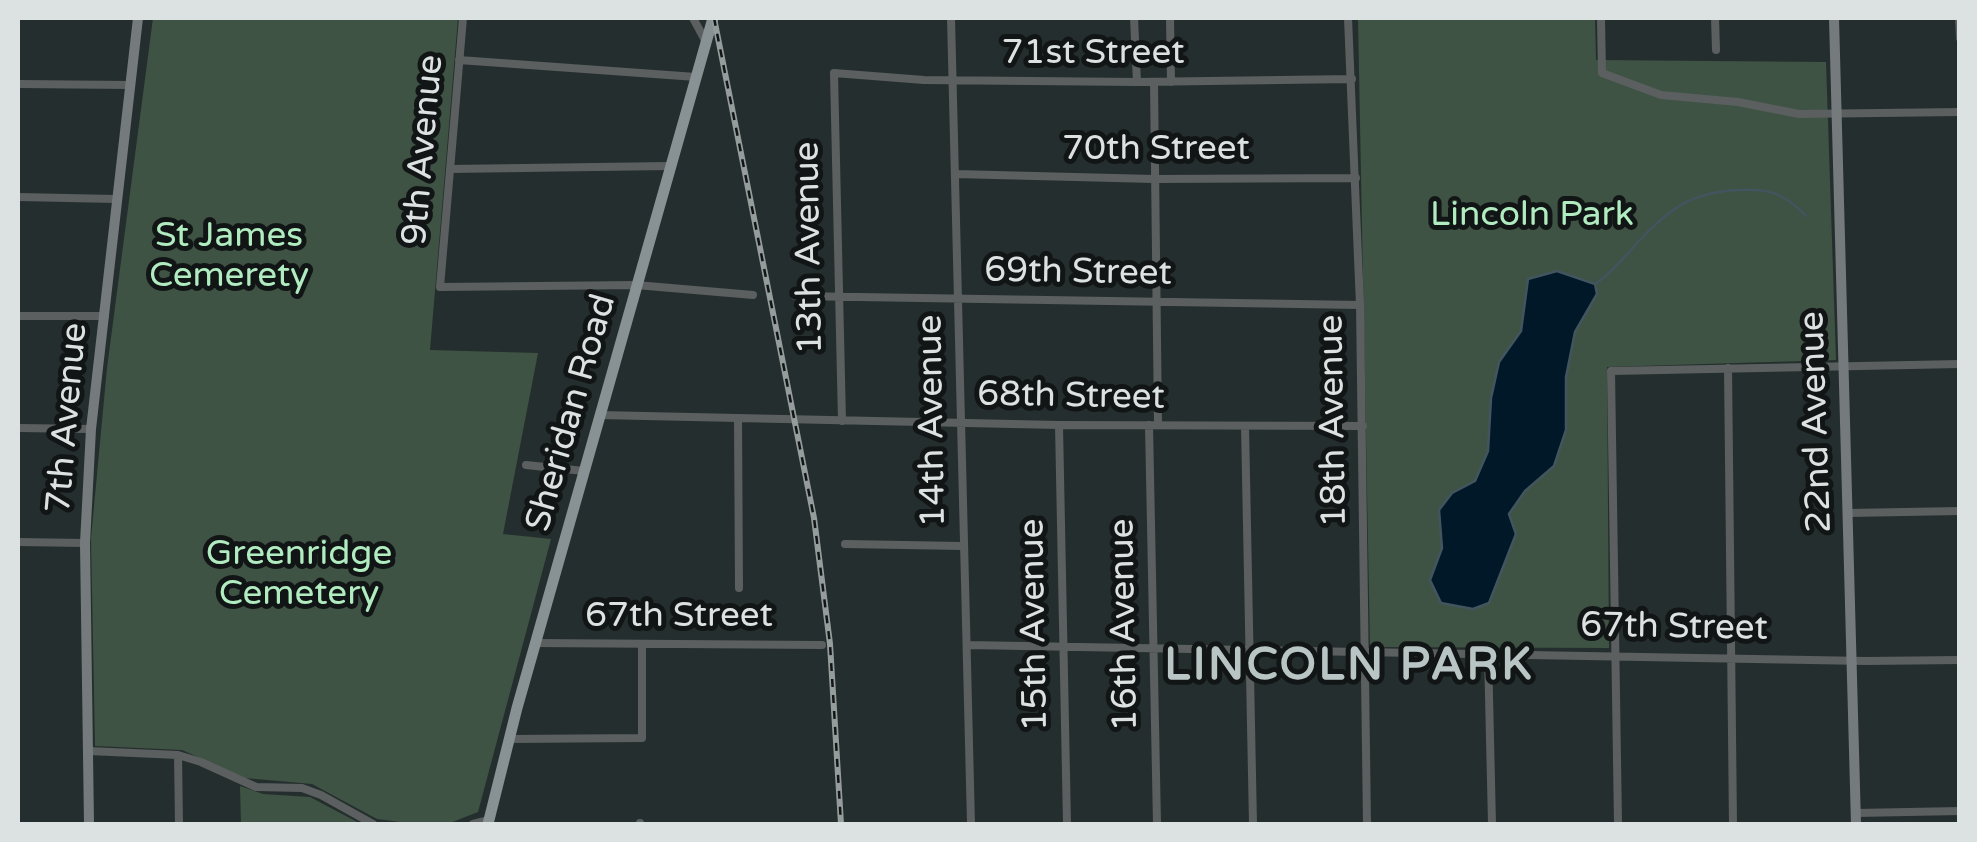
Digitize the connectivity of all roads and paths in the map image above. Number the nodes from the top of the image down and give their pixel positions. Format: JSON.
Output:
{"nodes":[{"id":1,"x":138,"y":18,"type":"edge"},
{"id":2,"x":463,"y":18,"type":"edge"},
{"id":3,"x":693,"y":18,"type":"edge"},
{"id":4,"x":713,"y":18,"type":"edge"},
{"id":5,"x":951,"y":18,"type":"edge"},
{"id":6,"x":1134,"y":18,"type":"edge"},
{"id":7,"x":1170,"y":18,"type":"edge"},
{"id":8,"x":1348,"y":18,"type":"edge"},
{"id":9,"x":1601,"y":18,"type":"edge"},
{"id":10,"x":1715,"y":18,"type":"edge"},
{"id":11,"x":1834,"y":18,"type":"edge"},
{"id":12,"x":1959,"y":18,"type":"edge"},
{"id":13,"x":1960,"y":38,"type":"edge"},
{"id":14,"x":706,"y":42,"type":"junction"},
{"id":15,"x":1716,"y":50,"type":"dead end"},
{"id":16,"x":459,"y":60,"type":"junction"},
{"id":17,"x":834,"y":73,"type":"joint"},
{"id":18,"x":696,"y":77,"type":"junction"},
{"id":19,"x":1352,"y":79,"type":"junction"},
{"id":20,"x":952,"y":80,"type":"junction"},
{"id":21,"x":1137,"y":82,"type":"junction"},
{"id":22,"x":1154,"y":82,"type":"junction"},
{"id":23,"x":1171,"y":82,"type":"junction"},
{"id":24,"x":18,"y":84,"type":"edge"},
{"id":25,"x":130,"y":85,"type":"junction"},
{"id":26,"x":1960,"y":112,"type":"edge"},
{"id":27,"x":1836,"y":114,"type":"junction"},
{"id":28,"x":670,"y":166,"type":"junction"},
{"id":29,"x":450,"y":168,"type":"junction"},
{"id":30,"x":955,"y":174,"type":"junction"},
{"id":31,"x":1356,"y":178,"type":"junction"},
{"id":32,"x":1154,"y":179,"type":"junction"},
{"id":33,"x":18,"y":197,"type":"edge"},
{"id":34,"x":116,"y":199,"type":"junction"},
{"id":35,"x":636,"y":285,"type":"junction"},
{"id":36,"x":753,"y":295,"type":"dead end"},
{"id":37,"x":795,"y":296,"type":"dead end"},
{"id":38,"x":838,"y":297,"type":"junction"},
{"id":39,"x":960,"y":300,"type":"junction"},
{"id":40,"x":1158,"y":302,"type":"junction"},
{"id":41,"x":1360,"y":304,"type":"junction"},
{"id":42,"x":18,"y":316,"type":"edge"},
{"id":43,"x":105,"y":316,"type":"junction"},
{"id":44,"x":1960,"y":364,"type":"edge"},
{"id":45,"x":1842,"y":365,"type":"junction"},
{"id":46,"x":1728,"y":368,"type":"junction"},
{"id":47,"x":599,"y":415,"type":"junction"},
{"id":48,"x":738,"y":419,"type":"junction"},
{"id":49,"x":842,"y":421,"type":"junction"},
{"id":50,"x":963,"y":423,"type":"junction"},
{"id":51,"x":1059,"y":425,"type":"junction"},
{"id":52,"x":1154,"y":425,"type":"junction"},
{"id":53,"x":1245,"y":426,"type":"junction"},
{"id":54,"x":1362,"y":426,"type":"junction"},
{"id":55,"x":18,"y":428,"type":"edge"},
{"id":56,"x":91,"y":429,"type":"junction"},
{"id":57,"x":526,"y":465,"type":"dead end"},
{"id":58,"x":584,"y":471,"type":"junction"},
{"id":59,"x":1960,"y":510,"type":"edge"},
{"id":60,"x":1848,"y":514,"type":"junction"},
{"id":61,"x":18,"y":542,"type":"edge"},
{"id":62,"x":86,"y":543,"type":"junction"},
{"id":63,"x":844,"y":544,"type":"dead end"},
{"id":64,"x":962,"y":546,"type":"junction"},
{"id":65,"x":739,"y":588,"type":"dead end"},
{"id":66,"x":536,"y":642,"type":"junction"},
{"id":67,"x":642,"y":644,"type":"junction"},
{"id":68,"x":822,"y":645,"type":"dead end"},
{"id":69,"x":967,"y":645,"type":"junction"},
{"id":70,"x":1064,"y":647,"type":"junction"},
{"id":71,"x":1152,"y":648,"type":"junction"},
{"id":72,"x":1250,"y":650,"type":"junction"},
{"id":73,"x":1364,"y":651,"type":"junction"},
{"id":74,"x":1488,"y":653,"type":"junction"},
{"id":75,"x":1614,"y":655,"type":"junction"},
{"id":76,"x":1731,"y":657,"type":"junction"},
{"id":77,"x":1852,"y":659,"type":"junction"},
{"id":78,"x":1960,"y":660,"type":"edge"},
{"id":79,"x":510,"y":739,"type":"junction"},
{"id":80,"x":89,"y":751,"type":"junction"},
{"id":81,"x":178,"y":755,"type":"junction"},
{"id":82,"x":1960,"y":811,"type":"edge"},
{"id":83,"x":1856,"y":819,"type":"edge"},
{"id":84,"x":489,"y":822,"type":"edge"},
{"id":85,"x":90,"y":824,"type":"edge"},
{"id":86,"x":179,"y":824,"type":"edge"},
{"id":87,"x":373,"y":824,"type":"edge"},
{"id":88,"x":472,"y":824,"type":"edge"},
{"id":89,"x":971,"y":824,"type":"edge"},
{"id":90,"x":1067,"y":824,"type":"edge"},
{"id":91,"x":1157,"y":824,"type":"edge"},
{"id":92,"x":1253,"y":824,"type":"edge"},
{"id":93,"x":1367,"y":824,"type":"edge"},
{"id":94,"x":1492,"y":824,"type":"edge"},
{"id":95,"x":1618,"y":824,"type":"edge"},
{"id":96,"x":1733,"y":824,"type":"edge"}],
"edges":[{"from":1,"to":25,"type":"street","name":"7th Avenue"},
{"from":2,"to":16,"type":"street","name":"9th Avenue"},
{"from":3,"to":14,"type":"street"},
{"from":4,"to":14,"type":"main road","name":"Sheridan Road"},
{"from":5,"to":20,"type":"street","name":"14th Avenue"},
{"from":6,"to":21,"type":"street"},
{"from":7,"to":23,"type":"street"},
{"from":8,"to":19,"type":"street","name":"18th Avenue"},
{"from":9,"to":27,"type":"street"},
{"from":10,"to":15,"type":"street"},
{"from":11,"to":27,"type":"street","name":"22nd Avenue"},
{"from":12,"to":13,"type":"street"},
{"from":14,"to":18,"type":"main road","name":"Sheridan Road"},
{"from":16,"to":18,"type":"street"},
{"from":16,"to":29,"type":"street","name":"9th Avenue"},
{"from":17,"to":20,"type":"street","name":"71st Street"},
{"from":17,"to":38,"type":"street","name":"13th Avenue"},
{"from":18,"to":28,"type":"main road","name":"Sheridan Road"},
{"from":19,"to":23,"type":"street","name":"71st Street"},
{"from":19,"to":31,"type":"street","name":"18th Avenue"},
{"from":20,"to":21,"type":"street","name":"71st Street"},
{"from":20,"to":30,"type":"street","name":"14th Avenue"},
{"from":21,"to":22,"type":"street","name":"71st Street"},
{"from":22,"to":23,"type":"street","name":"71st Street"},
{"from":22,"to":32,"type":"street","name":"16th Avenue"},
{"from":24,"to":25,"type":"street"},
{"from":25,"to":34,"type":"street","name":"7th Avenue"},
{"from":26,"to":27,"type":"street"},
{"from":27,"to":45,"type":"street","name":"22nd Avenue"},
{"from":28,"to":29,"type":"street"},
{"from":28,"to":35,"type":"main road","name":"Sheridan Road"},
{"from":29,"to":35,"type":"street","name":"9th Avenue"},
{"from":30,"to":32,"type":"street","name":"70th Street"},
{"from":30,"to":39,"type":"street","name":"14th Avenue"},
{"from":31,"to":32,"type":"street","name":"70th Street"},
{"from":31,"to":41,"type":"street","name":"18th Avenue"},
{"from":32,"to":40,"type":"street","name":"16th Avenue"},
{"from":33,"to":34,"type":"street"},
{"from":34,"to":43,"type":"street","name":"7th Avenue"},
{"from":35,"to":36,"type":"street"},
{"from":35,"to":47,"type":"main road","name":"Sheridan Road"},
{"from":37,"to":38,"type":"street","name":"69th Street"},
{"from":38,"to":39,"type":"street","name":"69th Street"},
{"from":38,"to":49,"type":"street","name":"13th Avenue"},
{"from":39,"to":40,"type":"street","name":"69th Street"},
{"from":39,"to":50,"type":"street","name":"14th Avenue"},
{"from":40,"to":41,"type":"street","name":"69th Street"},
{"from":40,"to":52,"type":"street","name":"16th Avenue"},
{"from":41,"to":54,"type":"street","name":"18th Avenue"},
{"from":42,"to":43,"type":"street"},
{"from":43,"to":56,"type":"street","name":"7th Avenue"},
{"from":44,"to":45,"type":"street"},
{"from":45,"to":46,"type":"street"},
{"from":45,"to":60,"type":"street","name":"22nd Avenue"},
{"from":46,"to":75,"type":"street"},
{"from":46,"to":76,"type":"street"},
{"from":47,"to":48,"type":"street","name":"68th Street"},
{"from":47,"to":58,"type":"main road","name":"Sheridan Road"},
{"from":48,"to":49,"type":"street","name":"68th Street"},
{"from":48,"to":65,"type":"street"},
{"from":49,"to":50,"type":"street","name":"68th Street"},
{"from":50,"to":51,"type":"street","name":"68th Street"},
{"from":50,"to":64,"type":"street","name":"14th Avenue"},
{"from":51,"to":52,"type":"street","name":"68th Street"},
{"from":51,"to":70,"type":"street","name":"15th Avenue"},
{"from":52,"to":53,"type":"street","name":"68th Street"},
{"from":52,"to":71,"type":"street","name":"16th Avenue"},
{"from":53,"to":54,"type":"street","name":"68th Street"},
{"from":53,"to":72,"type":"street"},
{"from":54,"to":73,"type":"street","name":"18th Avenue"},
{"from":55,"to":56,"type":"street"},
{"from":56,"to":62,"type":"street","name":"7th Avenue"},
{"from":57,"to":58,"type":"street"},
{"from":58,"to":66,"type":"main road","name":"Sheridan Road"},
{"from":59,"to":60,"type":"street"},
{"from":60,"to":77,"type":"street","name":"22nd Avenue"},
{"from":61,"to":62,"type":"street"},
{"from":62,"to":80,"type":"street","name":"7th Avenue"},
{"from":63,"to":64,"type":"street"},
{"from":64,"to":69,"type":"street","name":"14th Avenue"},
{"from":66,"to":67,"type":"street","name":"67th Street"},
{"from":66,"to":79,"type":"main road","name":"Sheridan Road"},
{"from":67,"to":68,"type":"street","name":"67th Street"},
{"from":67,"to":79,"type":"street"},
{"from":69,"to":70,"type":"street","name":"67th Street"},
{"from":69,"to":89,"type":"street","name":"14th Avenue"},
{"from":70,"to":71,"type":"street","name":"67th Street"},
{"from":70,"to":90,"type":"street","name":"15th Avenue"},
{"from":71,"to":72,"type":"street","name":"67th Street"},
{"from":71,"to":91,"type":"street","name":"16th Avenue"},
{"from":72,"to":73,"type":"street","name":"67th Street"},
{"from":72,"to":92,"type":"street"},
{"from":73,"to":74,"type":"street","name":"67th Street"},
{"from":73,"to":93,"type":"street","name":"18th Avenue"},
{"from":74,"to":75,"type":"street","name":"67th Street"},
{"from":74,"to":94,"type":"street"},
{"from":75,"to":76,"type":"street","name":"67th Street"},
{"from":75,"to":95,"type":"street"},
{"from":76,"to":77,"type":"street","name":"67th Street"},
{"from":76,"to":96,"type":"street"},
{"from":77,"to":78,"type":"street","name":"67th Street"},
{"from":77,"to":83,"type":"street","name":"22nd Avenue"},
{"from":79,"to":84,"type":"main road","name":"Sheridan Road"},
{"from":80,"to":81,"type":"street"},
{"from":80,"to":85,"type":"street","name":"7th Avenue"},
{"from":81,"to":86,"type":"street"},
{"from":81,"to":87,"type":"street"},
{"from":82,"to":83,"type":"street"},
{"from":84,"to":88,"type":"street"}]}
